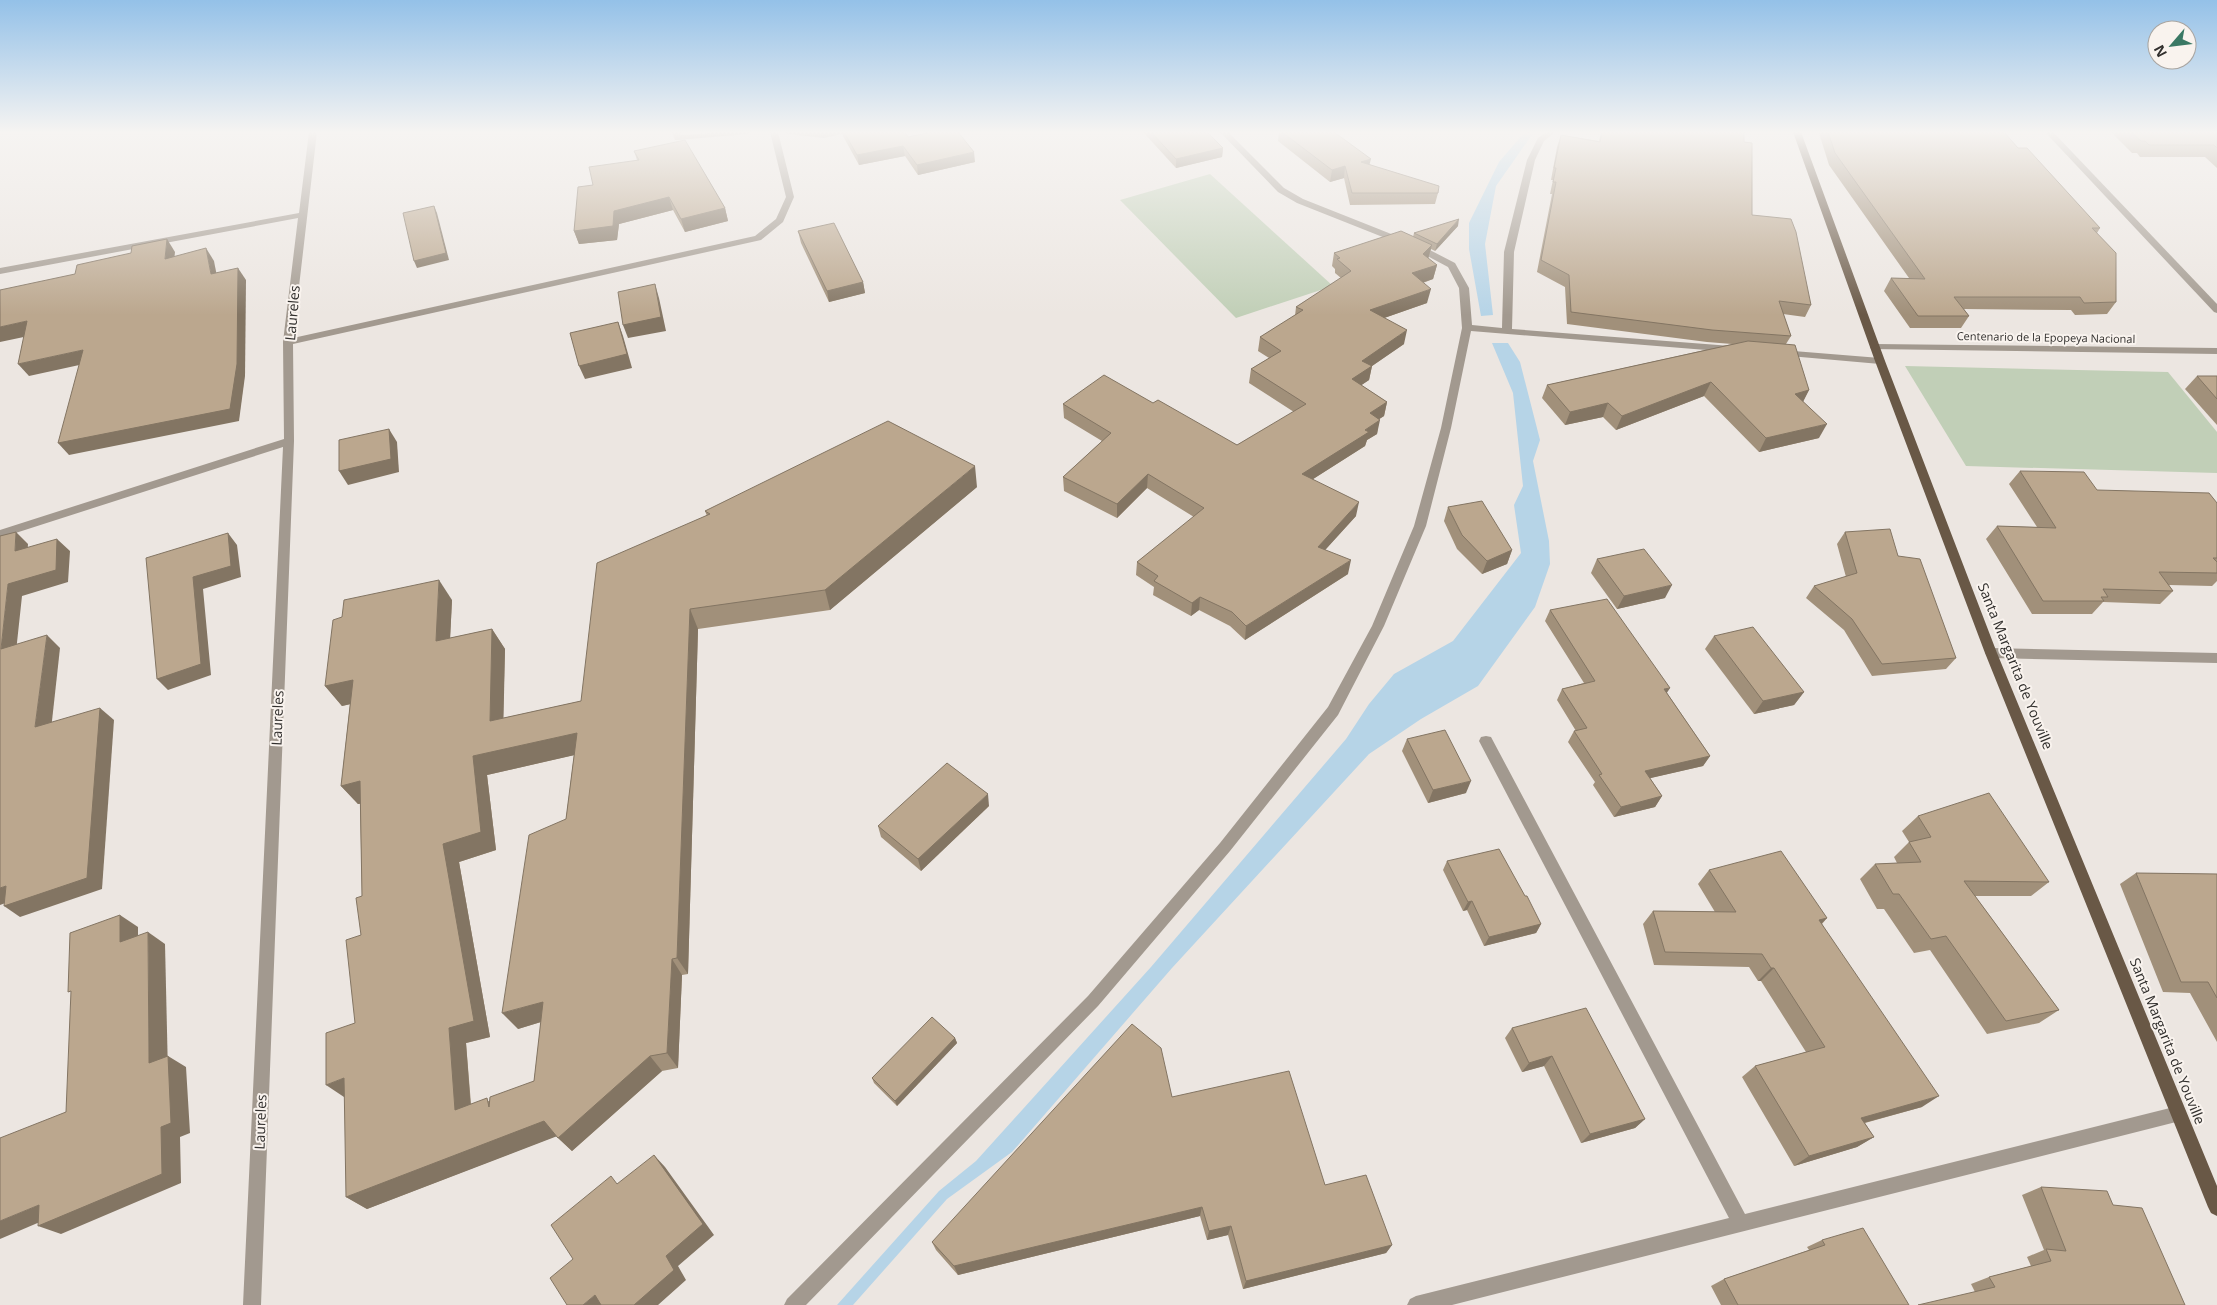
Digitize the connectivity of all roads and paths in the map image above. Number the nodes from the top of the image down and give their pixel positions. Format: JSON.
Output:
{"nodes":[{"id":1,"x":305,"y":193,"type":"edge"},
{"id":2,"x":789,"y":193,"type":"edge"},
{"id":3,"x":1286,"y":193,"type":"edge"},
{"id":4,"x":1523,"y":193,"type":"edge"},
{"id":5,"x":1819,"y":193,"type":"edge"},
{"id":6,"x":2106,"y":193,"type":"edge"},
{"id":7,"x":302,"y":215,"type":"junction"},
{"id":8,"x":0,"y":271,"type":"edge"},
{"id":9,"x":2217,"y":310,"type":"edge"},
{"id":10,"x":1467,"y":328,"type":"junction"},
{"id":11,"x":1508,"y":331,"type":"junction"},
{"id":12,"x":288,"y":342,"type":"junction"},
{"id":13,"x":1875,"y":347,"type":"junction"},
{"id":14,"x":1742,"y":350,"type":"edge"},
{"id":15,"x":2217,"y":351,"type":"edge"},
{"id":16,"x":1772,"y":352,"type":"edge"},
{"id":17,"x":1880,"y":361,"type":"junction"},
{"id":18,"x":289,"y":441,"type":"junction"},
{"id":19,"x":0,"y":534,"type":"edge"},
{"id":20,"x":1991,"y":653,"type":"junction"},
{"id":21,"x":2217,"y":658,"type":"edge"},
{"id":22,"x":1486,"y":741,"type":"dead end"},
{"id":23,"x":2178,"y":1114,"type":"junction"},
{"id":24,"x":2216,"y":1201,"type":"edge"},
{"id":25,"x":1741,"y":1224,"type":"junction"},
{"id":26,"x":252,"y":1305,"type":"edge"},
{"id":27,"x":793,"y":1305,"type":"edge"},
{"id":28,"x":1416,"y":1305,"type":"edge"}],
"edges":[{"from":1,"to":7,"type":"street","name":"Laureles"},
{"from":2,"to":12,"type":"street"},
{"from":3,"to":10,"type":"street"},
{"from":4,"to":11,"type":"street"},
{"from":5,"to":13,"type":"main road","name":"Santa Margarita de Youville"},
{"from":6,"to":9,"type":"street"},
{"from":7,"to":8,"type":"street"},
{"from":7,"to":12,"type":"street","name":"Laureles"},
{"from":10,"to":11,"type":"street"},
{"from":10,"to":27,"type":"street"},
{"from":11,"to":14,"type":"street"},
{"from":12,"to":18,"type":"street","name":"Laureles"},
{"from":13,"to":15,"type":"street","name":"Centenario de la Epopeya Nacional"},
{"from":13,"to":17,"type":"main road","name":"Santa Margarita de Youville"},
{"from":16,"to":17,"type":"street"},
{"from":17,"to":20,"type":"main road","name":"Santa Margarita de Youville"},
{"from":18,"to":19,"type":"street"},
{"from":18,"to":26,"type":"street","name":"Laureles"},
{"from":20,"to":21,"type":"street"},
{"from":20,"to":23,"type":"main road","name":"Santa Margarita de Youville"},
{"from":22,"to":25,"type":"street"},
{"from":23,"to":24,"type":"main road","name":"Santa Margarita de Youville"},
{"from":23,"to":25,"type":"street"},
{"from":25,"to":28,"type":"street"}]}
